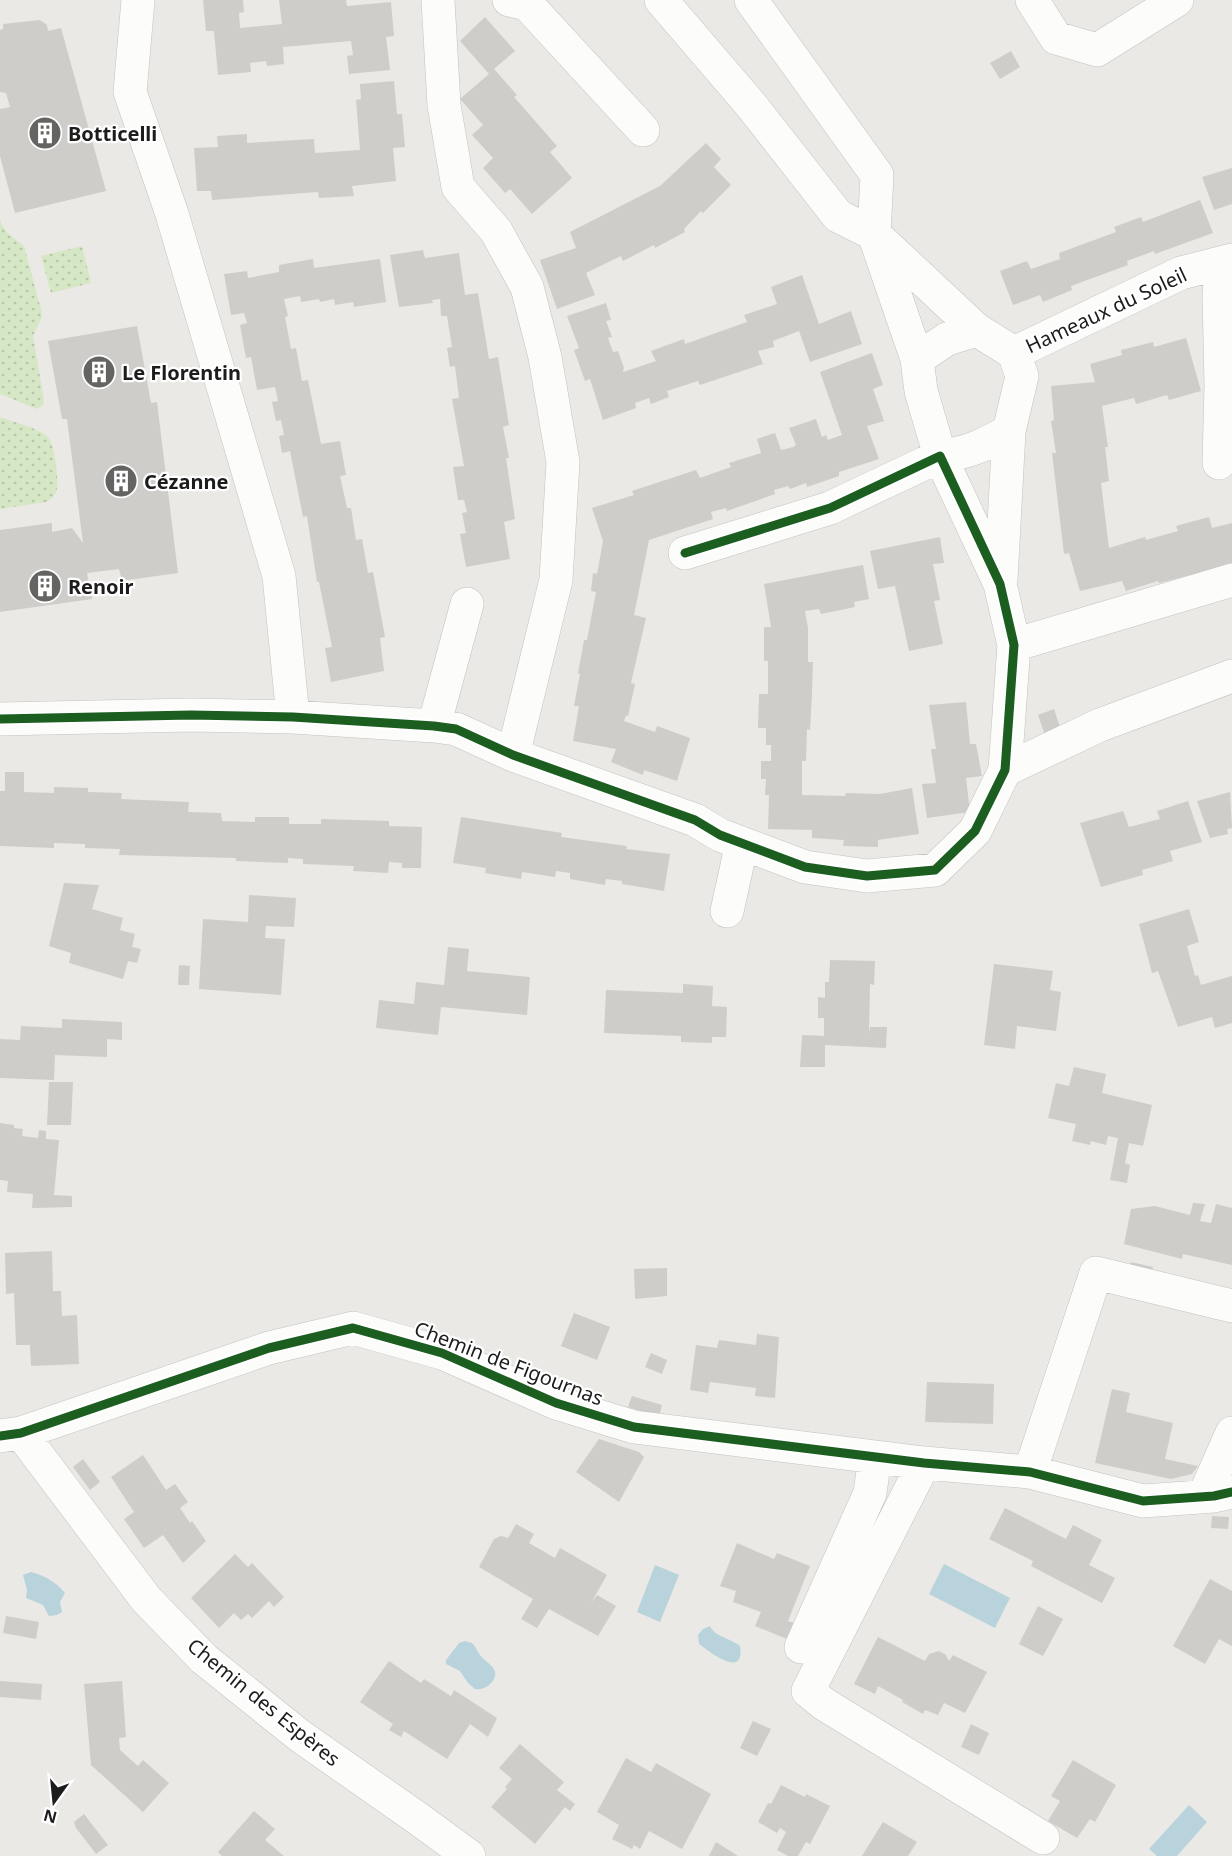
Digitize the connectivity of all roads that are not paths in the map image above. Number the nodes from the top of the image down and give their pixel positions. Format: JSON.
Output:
{"nodes":[{"id":1,"x":138,"y":0,"type":"edge"},
{"id":2,"x":438,"y":0,"type":"edge"},
{"id":3,"x":510,"y":0,"type":"edge"},
{"id":4,"x":661,"y":0,"type":"edge"},
{"id":5,"x":751,"y":0,"type":"edge"},
{"id":6,"x":1032,"y":0,"type":"edge"},
{"id":7,"x":1177,"y":0,"type":"edge"},
{"id":8,"x":643,"y":130,"type":"dead end"},
{"id":9,"x":874,"y":234,"type":"junction"},
{"id":10,"x":1226,"y":261,"type":"edge"},
{"id":11,"x":977,"y":330,"type":"junction"},
{"id":12,"x":1014,"y":352,"type":"junction"},
{"id":13,"x":917,"y":358,"type":"junction"},
{"id":14,"x":1009,"y":431,"type":"junction"},
{"id":15,"x":940,"y":456,"type":"junction"},
{"id":16,"x":1219,"y":464,"type":"dead end"},
{"id":17,"x":685,"y":553,"type":"dead end"},
{"id":18,"x":1232,"y":580,"type":"edge"},
{"id":19,"x":1000,"y":584,"type":"junction"},
{"id":20,"x":467,"y":604,"type":"dead end"},
{"id":21,"x":1014,"y":645,"type":"junction"},
{"id":22,"x":1232,"y":676,"type":"edge"},
{"id":23,"x":293,"y":717,"type":"junction"},
{"id":24,"x":0,"y":719,"type":"edge"},
{"id":25,"x":434,"y":726,"type":"junction"},
{"id":26,"x":513,"y":755,"type":"junction"},
{"id":27,"x":1005,"y":770,"type":"junction"},
{"id":28,"x":742,"y":843,"type":"junction"},
{"id":29,"x":727,"y":911,"type":"dead end"},
{"id":30,"x":1232,"y":1306,"type":"edge"},
{"id":31,"x":1232,"y":1433,"type":"edge"},
{"id":32,"x":11,"y":1434,"type":"edge"},
{"id":33,"x":875,"y":1457,"type":"junction"},
{"id":34,"x":933,"y":1463,"type":"junction"},
{"id":35,"x":1030,"y":1472,"type":"junction"},
{"id":36,"x":1218,"y":1494,"type":"edge"},
{"id":37,"x":801,"y":1647,"type":"dead end"},
{"id":38,"x":954,"y":1760,"type":"dead end"},
{"id":39,"x":1043,"y":1838,"type":"dead end"},
{"id":40,"x":469,"y":1856,"type":"edge"}],
"edges":[{"from":1,"to":23,"type":"street"},
{"from":2,"to":26,"type":"street"},
{"from":3,"to":8,"type":"street"},
{"from":4,"to":9,"type":"street"},
{"from":5,"to":9,"type":"street"},
{"from":6,"to":7,"type":"street"},
{"from":9,"to":11,"type":"street"},
{"from":9,"to":13,"type":"street"},
{"from":10,"to":12,"type":"street","name":"Hameaux du Soleil"},
{"from":10,"to":16,"type":"street"},
{"from":11,"to":12,"type":"street"},
{"from":11,"to":13,"type":"street"},
{"from":12,"to":14,"type":"street"},
{"from":13,"to":15,"type":"street"},
{"from":14,"to":15,"type":"street"},
{"from":14,"to":19,"type":"street"},
{"from":15,"to":17,"type":"street"},
{"from":15,"to":19,"type":"street"},
{"from":18,"to":21,"type":"street"},
{"from":19,"to":21,"type":"street"},
{"from":20,"to":25,"type":"street"},
{"from":21,"to":27,"type":"street"},
{"from":22,"to":27,"type":"street"},
{"from":23,"to":24,"type":"street"},
{"from":23,"to":25,"type":"street"},
{"from":25,"to":26,"type":"street"},
{"from":26,"to":28,"type":"street"},
{"from":27,"to":28,"type":"street"},
{"from":28,"to":29,"type":"street"},
{"from":30,"to":35,"type":"street"},
{"from":31,"to":36,"type":"street"},
{"from":32,"to":33,"type":"street","name":"Chemin de Figournas"},
{"from":32,"to":40,"type":"street","name":"Chemin des Espères"},
{"from":33,"to":34,"type":"street","name":"Chemin de Figournas"},
{"from":33,"to":37,"type":"street"},
{"from":34,"to":35,"type":"street","name":"Chemin de Figournas"},
{"from":34,"to":38,"type":"street"},
{"from":34,"to":39,"type":"street"},
{"from":35,"to":36,"type":"street","name":"Chemin de Figournas"}]}
